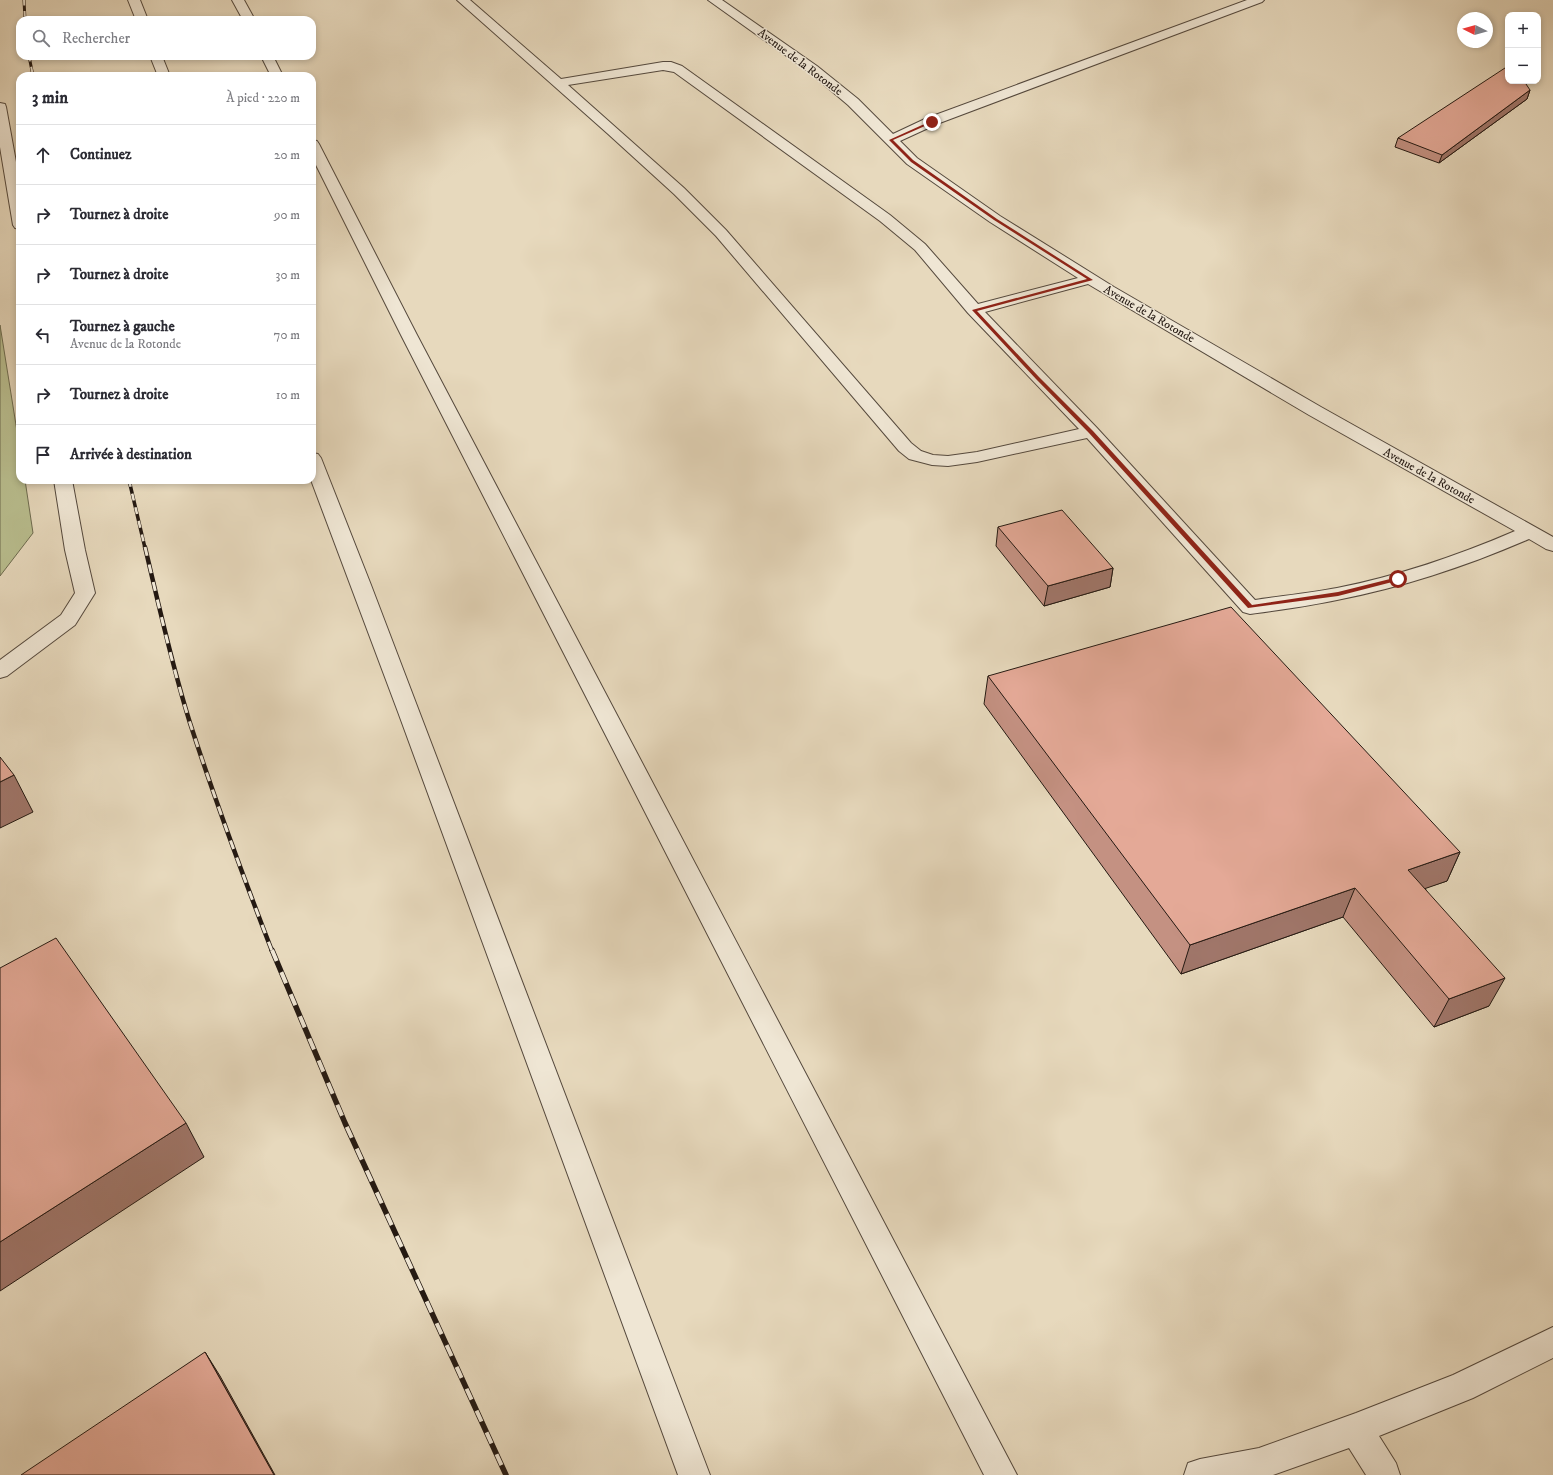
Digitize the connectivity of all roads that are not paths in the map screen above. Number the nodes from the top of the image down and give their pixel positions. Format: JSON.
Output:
{"nodes":[{"id":1,"x":134,"y":0,"type":"edge"},
{"id":2,"x":238,"y":0,"type":"edge"},
{"id":3,"x":463,"y":0,"type":"edge"},
{"id":4,"x":714,"y":0,"type":"edge"},
{"id":5,"x":1258,"y":0,"type":"edge"},
{"id":6,"x":140,"y":16,"type":"edge"},
{"id":7,"x":247,"y":16,"type":"edge"},
{"id":8,"x":158,"y":60,"type":"edge"},
{"id":9,"x":269,"y":60,"type":"edge"},
{"id":10,"x":162,"y":72,"type":"edge"},
{"id":11,"x":275,"y":72,"type":"edge"},
{"id":12,"x":558,"y":83,"type":"junction"},
{"id":13,"x":0,"y":107,"type":"edge"},
{"id":14,"x":891,"y":140,"type":"junction"},
{"id":15,"x":316,"y":152,"type":"edge"},
{"id":16,"x":16,"y":201,"type":"edge"},
{"id":17,"x":1091,"y":280,"type":"junction"},
{"id":18,"x":974,"y":310,"type":"junction"},
{"id":19,"x":1091,"y":432,"type":"junction"},
{"id":20,"x":316,"y":468,"type":"edge"},
{"id":21,"x":65,"y":484,"type":"edge"},
{"id":22,"x":1530,"y":532,"type":"junction"},
{"id":23,"x":1553,"y":545,"type":"edge"},
{"id":24,"x":0,"y":671,"type":"edge"},
{"id":25,"x":1553,"y":1342,"type":"edge"},
{"id":26,"x":1356,"y":1429,"type":"junction"},
{"id":27,"x":694,"y":1475,"type":"edge"},
{"id":28,"x":1001,"y":1475,"type":"edge"},
{"id":29,"x":1200,"y":1475,"type":"edge"},
{"id":30,"x":1384,"y":1475,"type":"edge"}],
"edges":[{"from":1,"to":6,"type":"street"},
{"from":2,"to":7,"type":"street"},
{"from":3,"to":12,"type":"street"},
{"from":4,"to":14,"type":"street","name":"Avenue de la Rotonde"},
{"from":5,"to":14,"type":"street"},
{"from":8,"to":10,"type":"street"},
{"from":9,"to":11,"type":"street"},
{"from":12,"to":18,"type":"street"},
{"from":12,"to":19,"type":"street"},
{"from":13,"to":16,"type":"street"},
{"from":14,"to":17,"type":"street","name":"Avenue de la Rotonde"},
{"from":15,"to":28,"type":"street"},
{"from":17,"to":18,"type":"street"},
{"from":17,"to":22,"type":"street","name":"Avenue de la Rotonde"},
{"from":18,"to":19,"type":"street"},
{"from":19,"to":22,"type":"street"},
{"from":20,"to":27,"type":"street"},
{"from":21,"to":24,"type":"street"},
{"from":22,"to":23,"type":"street","name":"Avenue de la Rotonde"},
{"from":25,"to":26,"type":"street"},
{"from":26,"to":29,"type":"street"},
{"from":26,"to":30,"type":"street"}]}
